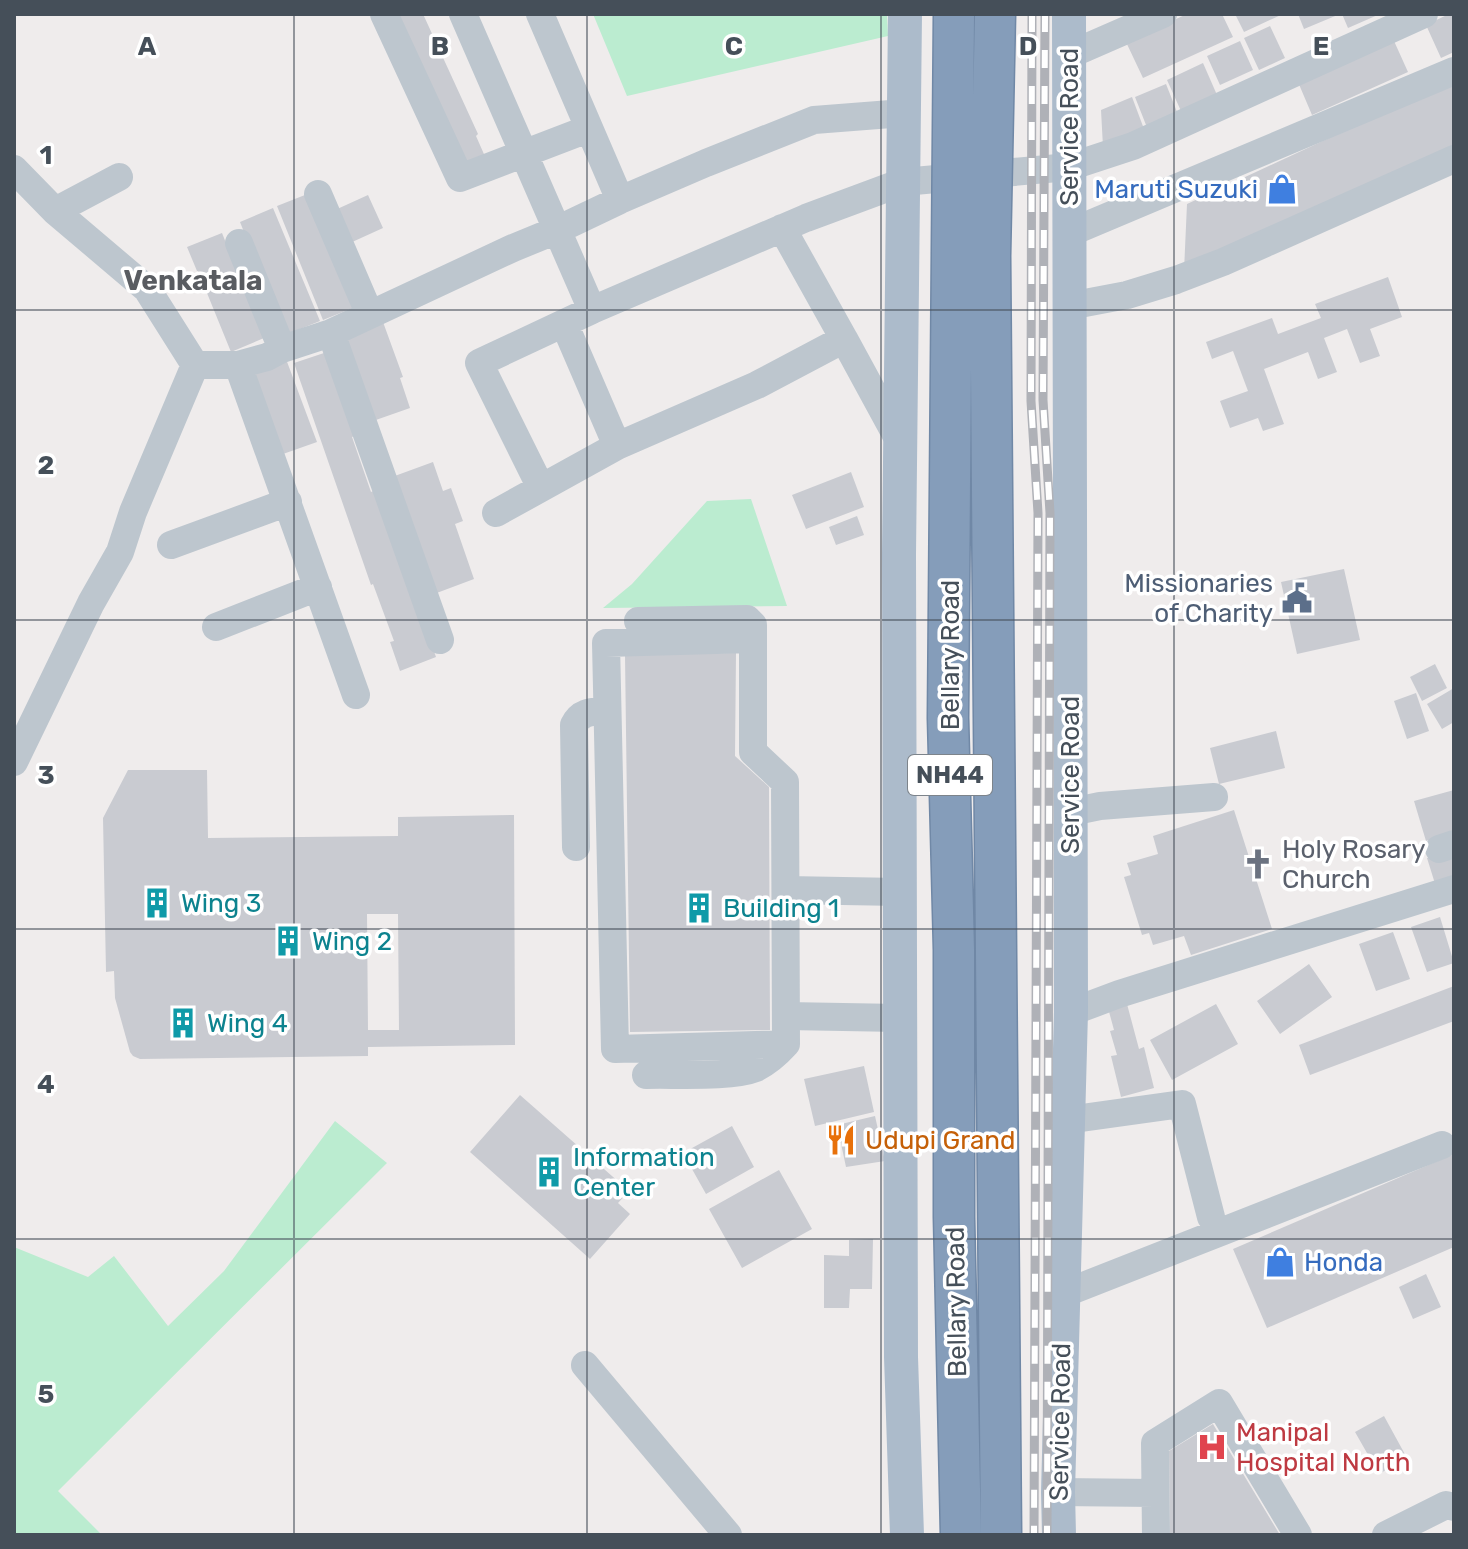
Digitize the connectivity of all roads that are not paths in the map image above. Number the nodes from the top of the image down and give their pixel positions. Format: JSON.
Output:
{"nodes":[{"id":1,"x":384,"y":14,"type":"edge"},
{"id":2,"x":463,"y":14,"type":"edge"},
{"id":3,"x":540,"y":14,"type":"edge"},
{"id":4,"x":905,"y":14,"type":"edge"},
{"id":5,"x":954,"y":14,"type":"edge"},
{"id":6,"x":995,"y":14,"type":"edge"},
{"id":7,"x":1069,"y":14,"type":"edge"},
{"id":8,"x":1163,"y":14,"type":"edge"},
{"id":9,"x":1424,"y":14,"type":"edge"},
{"id":10,"x":1069,"y":55,"type":"junction"},
{"id":11,"x":1454,"y":71,"type":"edge"},
{"id":12,"x":904,"y":113,"type":"junction"},
{"id":13,"x":588,"y":129,"type":"junction"},
{"id":14,"x":524,"y":154,"type":"junction"},
{"id":15,"x":1454,"y":159,"type":"edge"},
{"id":16,"x":1069,"y":167,"type":"junction"},
{"id":17,"x":14,"y":169,"type":"edge"},
{"id":18,"x":119,"y":177,"type":"dead end"},
{"id":19,"x":903,"y":182,"type":"junction"},
{"id":20,"x":318,"y":194,"type":"dead end"},
{"id":21,"x":620,"y":200,"type":"junction"},
{"id":22,"x":55,"y":211,"type":"junction"},
{"id":23,"x":782,"y":228,"type":"junction"},
{"id":24,"x":557,"y":230,"type":"junction"},
{"id":25,"x":1069,"y":233,"type":"junction"},
{"id":26,"x":239,"y":243,"type":"dead end"},
{"id":27,"x":1069,"y":306,"type":"junction"},
{"id":28,"x":592,"y":310,"type":"junction"},
{"id":29,"x":370,"y":315,"type":"junction"},
{"id":30,"x":564,"y":323,"type":"junction"},
{"id":31,"x":331,"y":333,"type":"junction"},
{"id":32,"x":844,"y":339,"type":"junction"},
{"id":33,"x":282,"y":349,"type":"junction"},
{"id":34,"x":195,"y":365,"type":"junction"},
{"id":35,"x":238,"y":365,"type":"junction"},
{"id":36,"x":900,"y":442,"type":"junction"},
{"id":37,"x":617,"y":446,"type":"junction"},
{"id":38,"x":541,"y":488,"type":"junction"},
{"id":39,"x":288,"y":502,"type":"junction"},
{"id":40,"x":496,"y":513,"type":"dead end"},
{"id":41,"x":171,"y":545,"type":"dead end"},
{"id":42,"x":318,"y":587,"type":"junction"},
{"id":43,"x":638,"y":621,"type":"dead end"},
{"id":44,"x":216,"y":627,"type":"dead end"},
{"id":45,"x":753,"y":639,"type":"junction"},
{"id":46,"x":440,"y":640,"type":"dead end"},
{"id":47,"x":356,"y":695,"type":"dead end"},
{"id":48,"x":607,"y":711,"type":"junction"},
{"id":49,"x":14,"y":762,"type":"edge"},
{"id":50,"x":1214,"y":797,"type":"dead end"},
{"id":51,"x":1071,"y":812,"type":"junction"},
{"id":52,"x":576,"y":847,"type":"dead end"},
{"id":53,"x":1454,"y":889,"type":"edge"},
{"id":54,"x":786,"y":890,"type":"junction"},
{"id":55,"x":900,"y":892,"type":"junction"},
{"id":56,"x":1071,"y":1012,"type":"junction"},
{"id":57,"x":786,"y":1016,"type":"junction"},
{"id":58,"x":900,"y":1018,"type":"junction"},
{"id":59,"x":786,"y":1044,"type":"junction"},
{"id":60,"x":646,"y":1075,"type":"dead end"},
{"id":61,"x":1067,"y":1120,"type":"junction"},
{"id":62,"x":1442,"y":1145,"type":"dead end"},
{"id":63,"x":1211,"y":1217,"type":"dead end"},
{"id":64,"x":1063,"y":1294,"type":"junction"},
{"id":65,"x":585,"y":1365,"type":"dead end"},
{"id":66,"x":1219,"y":1403,"type":"junction"},
{"id":67,"x":1058,"y":1492,"type":"junction"},
{"id":68,"x":1155,"y":1493,"type":"junction"},
{"id":69,"x":1454,"y":1507,"type":"edge"},
{"id":70,"x":1297,"y":1510,"type":"edge"},
{"id":71,"x":728,"y":1535,"type":"edge"},
{"id":72,"x":907,"y":1535,"type":"edge"},
{"id":73,"x":961,"y":1535,"type":"edge"},
{"id":74,"x":1001,"y":1535,"type":"edge"},
{"id":75,"x":1059,"y":1535,"type":"edge"},
{"id":76,"x":1156,"y":1535,"type":"edge"},
{"id":77,"x":1320,"y":1535,"type":"edge"},
{"id":78,"x":1386,"y":1535,"type":"edge"}],
"edges":[{"from":1,"to":14,"type":"street"},
{"from":2,"to":14,"type":"street"},
{"from":3,"to":13,"type":"street"},
{"from":4,"to":12,"type":"main road"},
{"from":5,"to":73,"type":"highway","name":"Bellary Road","number":"NH44","bridge":true},
{"from":6,"to":74,"type":"highway","name":"Bellary Road","number":"NH44","bridge":true},
{"from":7,"to":10,"type":"main road","name":"Service Road"},
{"from":8,"to":10,"type":"street"},
{"from":9,"to":16,"type":"street"},
{"from":10,"to":16,"type":"main road","name":"Service Road"},
{"from":11,"to":25,"type":"street"},
{"from":12,"to":19,"type":"main road"},
{"from":12,"to":21,"type":"street"},
{"from":13,"to":14,"type":"street"},
{"from":13,"to":21,"type":"street"},
{"from":14,"to":24,"type":"street"},
{"from":15,"to":27,"type":"street"},
{"from":16,"to":19,"type":"street"},
{"from":16,"to":25,"type":"main road","name":"Service Road"},
{"from":17,"to":22,"type":"street"},
{"from":18,"to":22,"type":"street"},
{"from":19,"to":23,"type":"street"},
{"from":19,"to":36,"type":"main road"},
{"from":20,"to":29,"type":"street"},
{"from":21,"to":24,"type":"street"},
{"from":22,"to":34,"type":"street"},
{"from":23,"to":28,"type":"street"},
{"from":23,"to":32,"type":"street"},
{"from":24,"to":28,"type":"street"},
{"from":24,"to":29,"type":"street"},
{"from":25,"to":27,"type":"main road","name":"Service Road"},
{"from":26,"to":33,"type":"street"},
{"from":27,"to":51,"type":"main road","name":"Service Road"},
{"from":28,"to":30,"type":"street"},
{"from":29,"to":31,"type":"street"},
{"from":30,"to":37,"type":"street"},
{"from":30,"to":38,"type":"street"},
{"from":31,"to":33,"type":"street"},
{"from":31,"to":46,"type":"street"},
{"from":32,"to":36,"type":"street"},
{"from":32,"to":37,"type":"street"},
{"from":33,"to":35,"type":"street"},
{"from":34,"to":35,"type":"street"},
{"from":34,"to":49,"type":"street"},
{"from":35,"to":39,"type":"street"},
{"from":36,"to":55,"type":"main road"},
{"from":37,"to":38,"type":"street"},
{"from":38,"to":40,"type":"street"},
{"from":39,"to":41,"type":"street"},
{"from":39,"to":42,"type":"street"},
{"from":42,"to":44,"type":"street"},
{"from":42,"to":47,"type":"street"},
{"from":43,"to":45,"type":"street"},
{"from":45,"to":48,"type":"street"},
{"from":45,"to":54,"type":"street"},
{"from":48,"to":52,"type":"street"},
{"from":48,"to":59,"type":"street"},
{"from":50,"to":51,"type":"street"},
{"from":51,"to":56,"type":"main road","name":"Service Road"},
{"from":53,"to":56,"type":"street"},
{"from":54,"to":55,"type":"street"},
{"from":54,"to":57,"type":"street"},
{"from":55,"to":58,"type":"main road"},
{"from":56,"to":61,"type":"main road","name":"Service Road"},
{"from":57,"to":58,"type":"street"},
{"from":57,"to":59,"type":"street"},
{"from":58,"to":72,"type":"main road"},
{"from":59,"to":60,"type":"street"},
{"from":61,"to":63,"type":"street"},
{"from":61,"to":64,"type":"main road","name":"Service Road"},
{"from":62,"to":64,"type":"street"},
{"from":64,"to":67,"type":"main road","name":"Service Road"},
{"from":65,"to":71,"type":"street"},
{"from":66,"to":68,"type":"street"},
{"from":66,"to":70,"type":"street"},
{"from":66,"to":70,"type":"street"},
{"from":67,"to":68,"type":"street"},
{"from":67,"to":75,"type":"main road","name":"Service Road"},
{"from":68,"to":76,"type":"street"},
{"from":69,"to":78,"type":"street"},
{"from":70,"to":77,"type":"street"}]}
